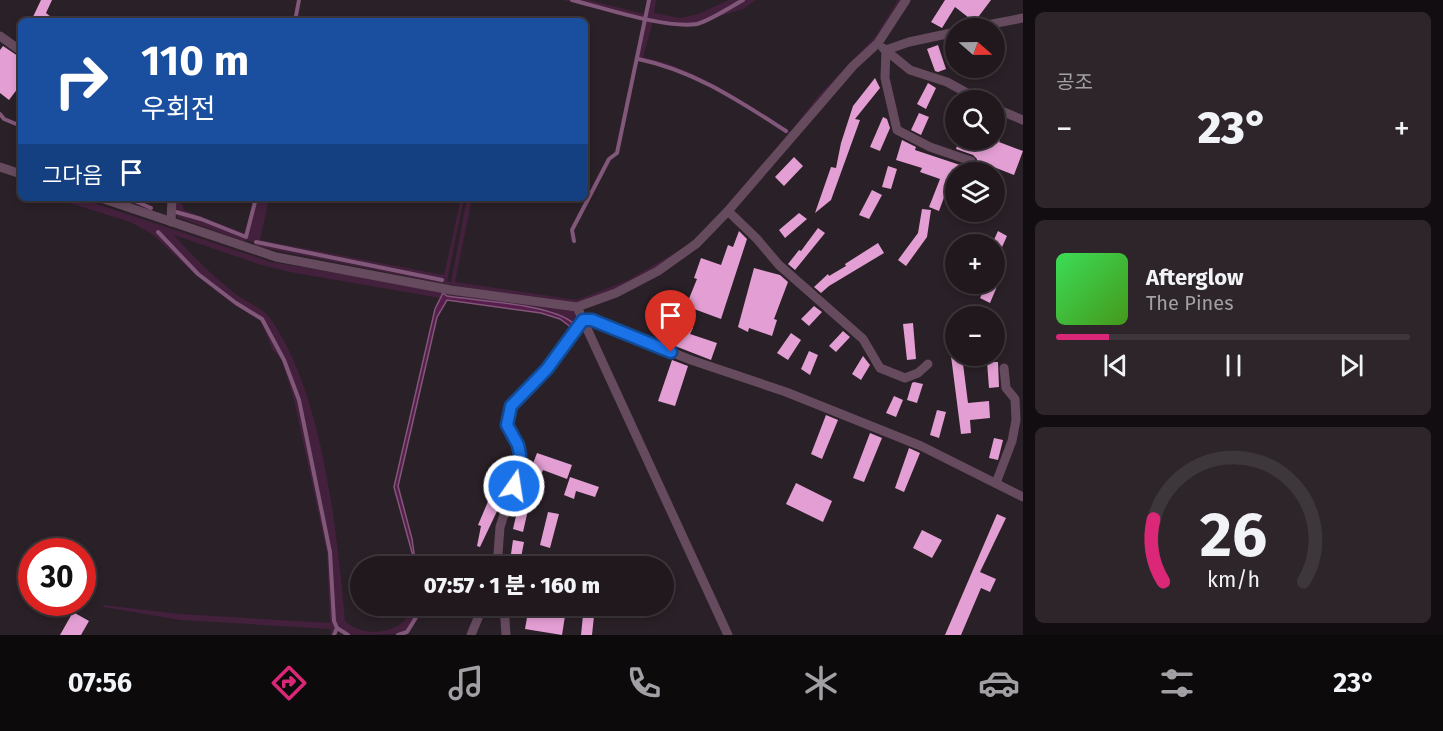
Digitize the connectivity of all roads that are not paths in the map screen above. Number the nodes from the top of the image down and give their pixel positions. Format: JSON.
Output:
{"nodes":[{"id":1,"x":906,"y":0,"type":"edge"},
{"id":2,"x":1023,"y":18,"type":"edge"},
{"id":3,"x":1005,"y":21,"type":"edge"},
{"id":4,"x":945,"y":34,"type":"edge"},
{"id":5,"x":0,"y":36,"type":"edge"},
{"id":6,"x":878,"y":43,"type":"junction"},
{"id":7,"x":18,"y":49,"type":"edge"},
{"id":8,"x":886,"y":50,"type":"junction"},
{"id":9,"x":962,"y":90,"type":"edge"},
{"id":10,"x":1005,"y":113,"type":"edge"},
{"id":11,"x":1023,"y":120,"type":"edge"},
{"id":12,"x":971,"y":161,"type":"dead end"},
{"id":13,"x":0,"y":167,"type":"edge"},
{"id":14,"x":18,"y":173,"type":"edge"},
{"id":15,"x":110,"y":201,"type":"edge"},
{"id":16,"x":172,"y":201,"type":"edge"},
{"id":17,"x":728,"y":212,"type":"junction"},
{"id":18,"x":171,"y":222,"type":"junction"},
{"id":19,"x":577,"y":307,"type":"junction"},
{"id":20,"x":583,"y":320,"type":"junction"},
{"id":21,"x":928,"y":364,"type":"dead end"},
{"id":22,"x":1004,"y":368,"type":"dead end"},
{"id":23,"x":996,"y":483,"type":"junction"},
{"id":24,"x":1023,"y":497,"type":"edge"},
{"id":25,"x":498,"y":556,"type":"edge"},
{"id":26,"x":479,"y":616,"type":"edge"},
{"id":27,"x":505,"y":616,"type":"edge"},
{"id":28,"x":471,"y":635,"type":"edge"},
{"id":29,"x":506,"y":635,"type":"edge"},
{"id":30,"x":728,"y":635,"type":"edge"}],
"edges":[{"from":1,"to":6,"type":"street"},
{"from":2,"to":3,"type":"street"},
{"from":4,"to":8,"type":"street"},
{"from":5,"to":7,"type":"street"},
{"from":6,"to":8,"type":"street"},
{"from":6,"to":17,"type":"street"},
{"from":8,"to":9,"type":"street"},
{"from":8,"to":12,"type":"street"},
{"from":10,"to":11,"type":"street"},
{"from":13,"to":14,"type":"street"},
{"from":15,"to":18,"type":"street"},
{"from":16,"to":18,"type":"street"},
{"from":17,"to":19,"type":"street"},
{"from":17,"to":21,"type":"street"},
{"from":18,"to":19,"type":"street"},
{"from":19,"to":20,"type":"street"},
{"from":20,"to":23,"type":"street"},
{"from":20,"to":25,"type":"street"},
{"from":20,"to":30,"type":"street"},
{"from":22,"to":23,"type":"street"},
{"from":23,"to":24,"type":"street"},
{"from":26,"to":28,"type":"street"},
{"from":27,"to":29,"type":"street"}]}
